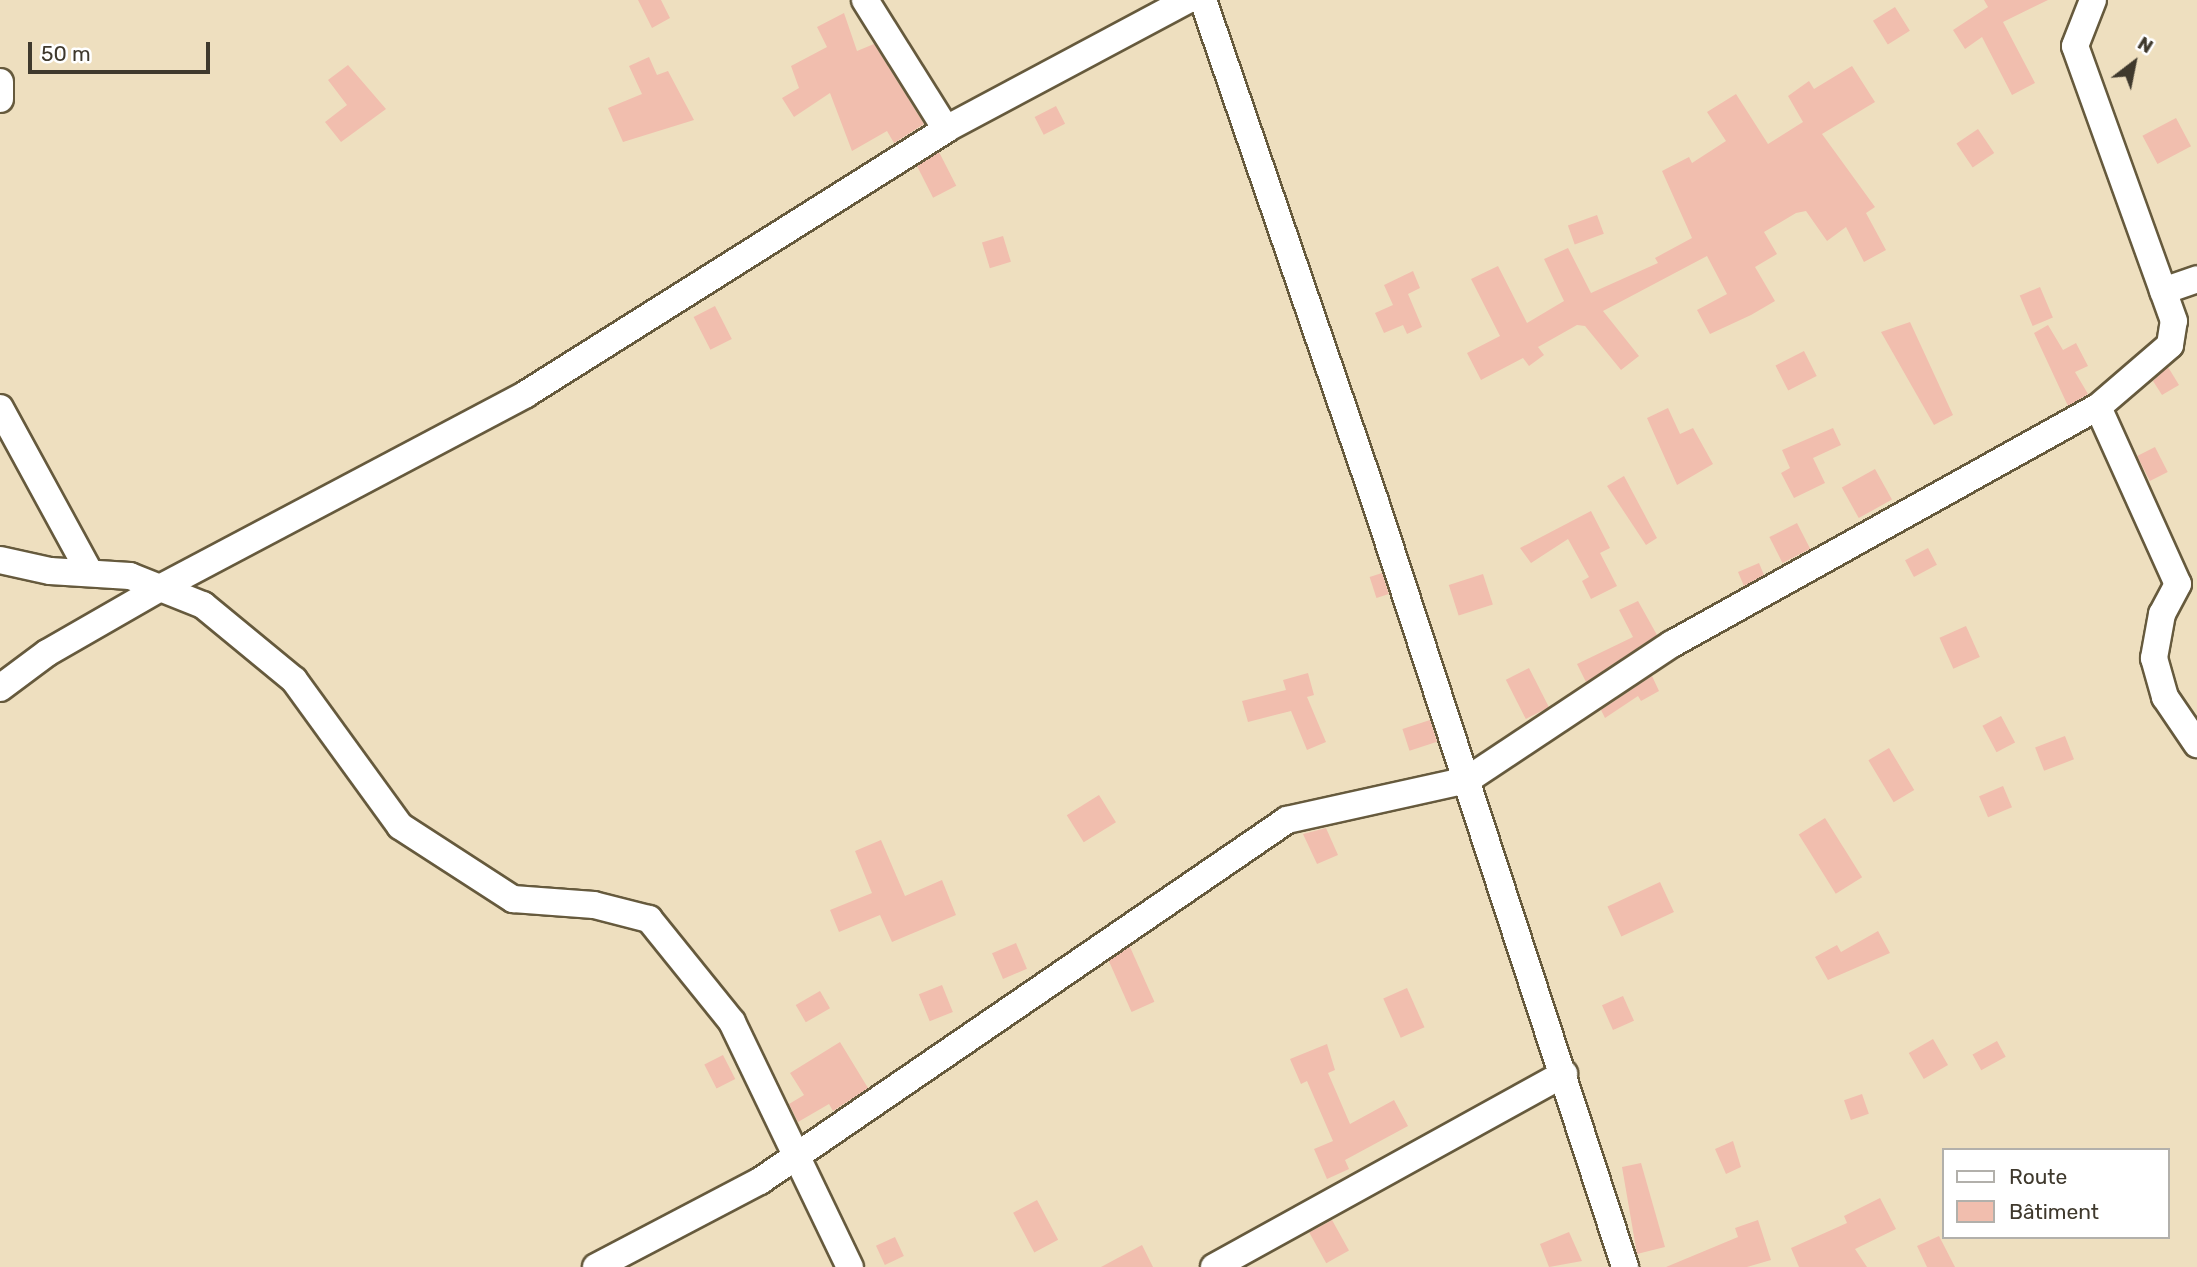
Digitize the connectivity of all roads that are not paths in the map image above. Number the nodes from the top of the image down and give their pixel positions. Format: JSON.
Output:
{"nodes":[{"id":1,"x":864,"y":0,"type":"edge"},
{"id":2,"x":1188,"y":0,"type":"edge"},
{"id":3,"x":1203,"y":0,"type":"edge"},
{"id":4,"x":2093,"y":0,"type":"edge"},
{"id":5,"x":0,"y":82,"type":"edge"},
{"id":6,"x":0,"y":99,"type":"edge"},
{"id":7,"x":946,"y":129,"type":"junction"},
{"id":8,"x":2197,"y":279,"type":"edge"},
{"id":9,"x":2163,"y":291,"type":"junction"},
{"id":10,"x":2098,"y":407,"type":"junction"},
{"id":11,"x":0,"y":408,"type":"edge"},
{"id":12,"x":0,"y":560,"type":"edge"},
{"id":13,"x":90,"y":573,"type":"junction"},
{"id":14,"x":160,"y":588,"type":"junction"},
{"id":15,"x":0,"y":688,"type":"edge"},
{"id":16,"x":2197,"y":744,"type":"edge"},
{"id":17,"x":1467,"y":780,"type":"junction"},
{"id":18,"x":1564,"y":1074,"type":"junction"},
{"id":19,"x":793,"y":1158,"type":"junction"},
{"id":20,"x":596,"y":1267,"type":"edge"},
{"id":21,"x":850,"y":1267,"type":"edge"},
{"id":22,"x":1214,"y":1267,"type":"edge"},
{"id":23,"x":1625,"y":1267,"type":"edge"}],
"edges":[{"from":1,"to":7,"type":"street"},
{"from":2,"to":7,"type":"street"},
{"from":3,"to":17,"type":"street"},
{"from":4,"to":9,"type":"street"},
{"from":5,"to":6,"type":"street"},
{"from":7,"to":14,"type":"street"},
{"from":8,"to":9,"type":"street"},
{"from":9,"to":10,"type":"street"},
{"from":10,"to":16,"type":"street"},
{"from":10,"to":17,"type":"street"},
{"from":11,"to":13,"type":"street"},
{"from":12,"to":13,"type":"street"},
{"from":13,"to":14,"type":"street"},
{"from":14,"to":15,"type":"street"},
{"from":14,"to":19,"type":"street"},
{"from":17,"to":18,"type":"street"},
{"from":17,"to":19,"type":"street"},
{"from":18,"to":22,"type":"street"},
{"from":18,"to":23,"type":"street"},
{"from":19,"to":20,"type":"street"},
{"from":19,"to":21,"type":"street"}]}
